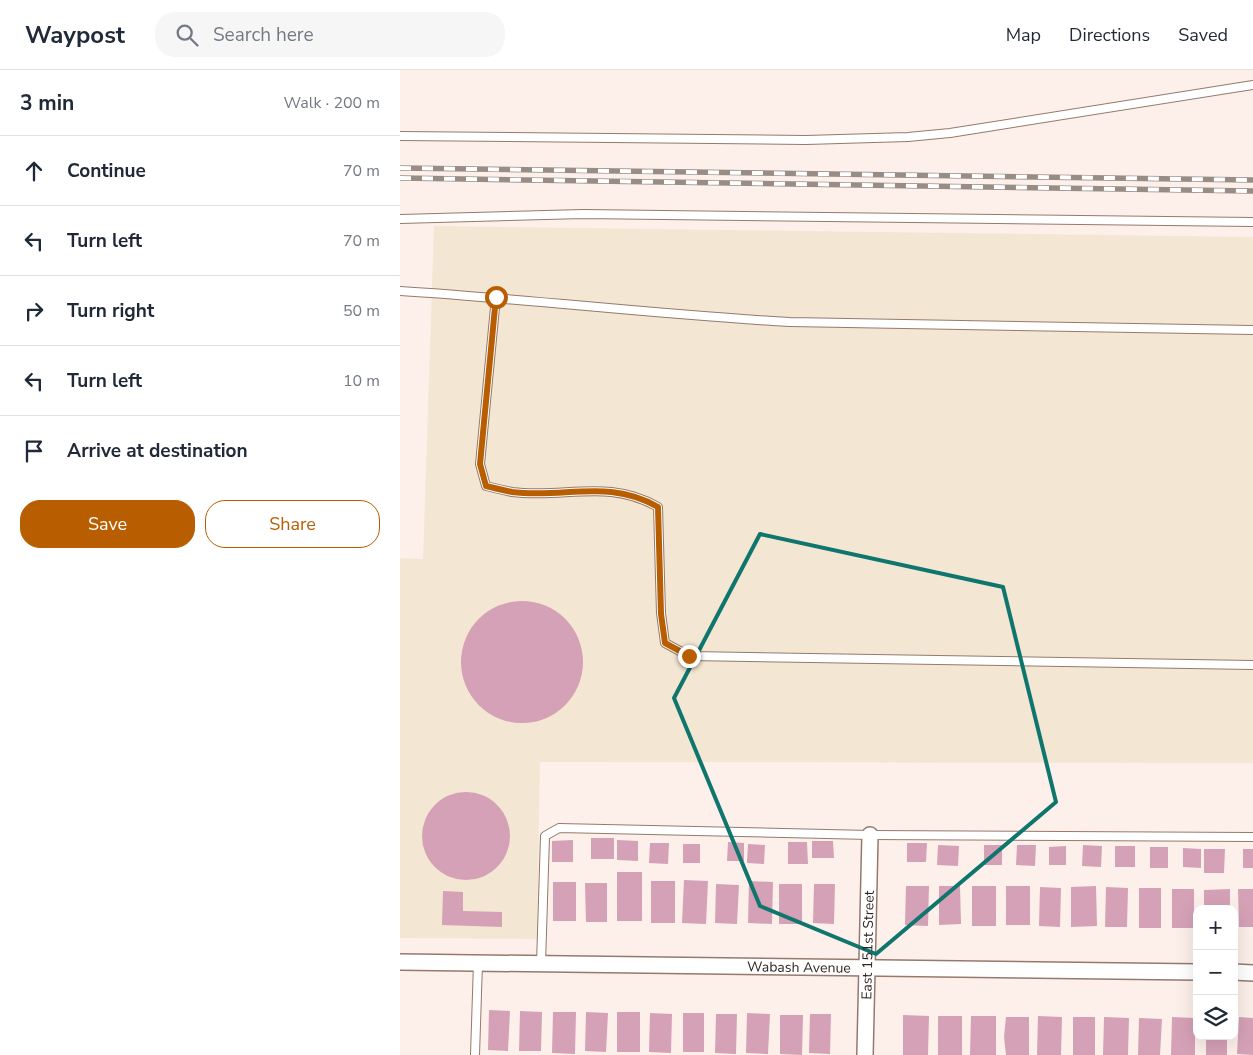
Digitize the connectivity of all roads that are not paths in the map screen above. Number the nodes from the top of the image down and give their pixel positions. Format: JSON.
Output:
{"nodes":[{"id":1,"x":1253,"y":85,"type":"edge"},
{"id":2,"x":400,"y":136,"type":"edge"},
{"id":3,"x":400,"y":219,"type":"edge"},
{"id":4,"x":1253,"y":222,"type":"edge"},
{"id":5,"x":400,"y":291,"type":"edge"},
{"id":6,"x":496,"y":297,"type":"junction"},
{"id":7,"x":1253,"y":330,"type":"edge"},
{"id":8,"x":1253,"y":666,"type":"edge"},
{"id":9,"x":870,"y":835,"type":"junction"},
{"id":10,"x":1253,"y":837,"type":"edge"},
{"id":11,"x":400,"y":962,"type":"edge"},
{"id":12,"x":478,"y":963,"type":"junction"},
{"id":13,"x":541,"y":964,"type":"junction"},
{"id":14,"x":867,"y":967,"type":"junction"},
{"id":15,"x":1193,"y":972,"type":"edge"},
{"id":16,"x":1238,"y":972,"type":"edge"},
{"id":17,"x":1253,"y":973,"type":"edge"},
{"id":18,"x":475,"y":1055,"type":"edge"},
{"id":19,"x":865,"y":1055,"type":"edge"}],
"edges":[{"from":1,"to":2,"type":"lane"},
{"from":3,"to":4,"type":"lane"},
{"from":5,"to":6,"type":"lane"},
{"from":6,"to":7,"type":"lane"},
{"from":6,"to":8,"type":"lane"},
{"from":9,"to":10,"type":"lane"},
{"from":9,"to":13,"type":"lane"},
{"from":9,"to":14,"type":"street","name":"East 151st Street"},
{"from":11,"to":12,"type":"street","name":"Wabash Avenue"},
{"from":12,"to":13,"type":"street","name":"Wabash Avenue"},
{"from":12,"to":18,"type":"lane"},
{"from":13,"to":14,"type":"street","name":"Wabash Avenue"},
{"from":14,"to":15,"type":"street","name":"Wabash Avenue"},
{"from":14,"to":19,"type":"street","name":"East 151st Street"},
{"from":16,"to":17,"type":"street"}]}
